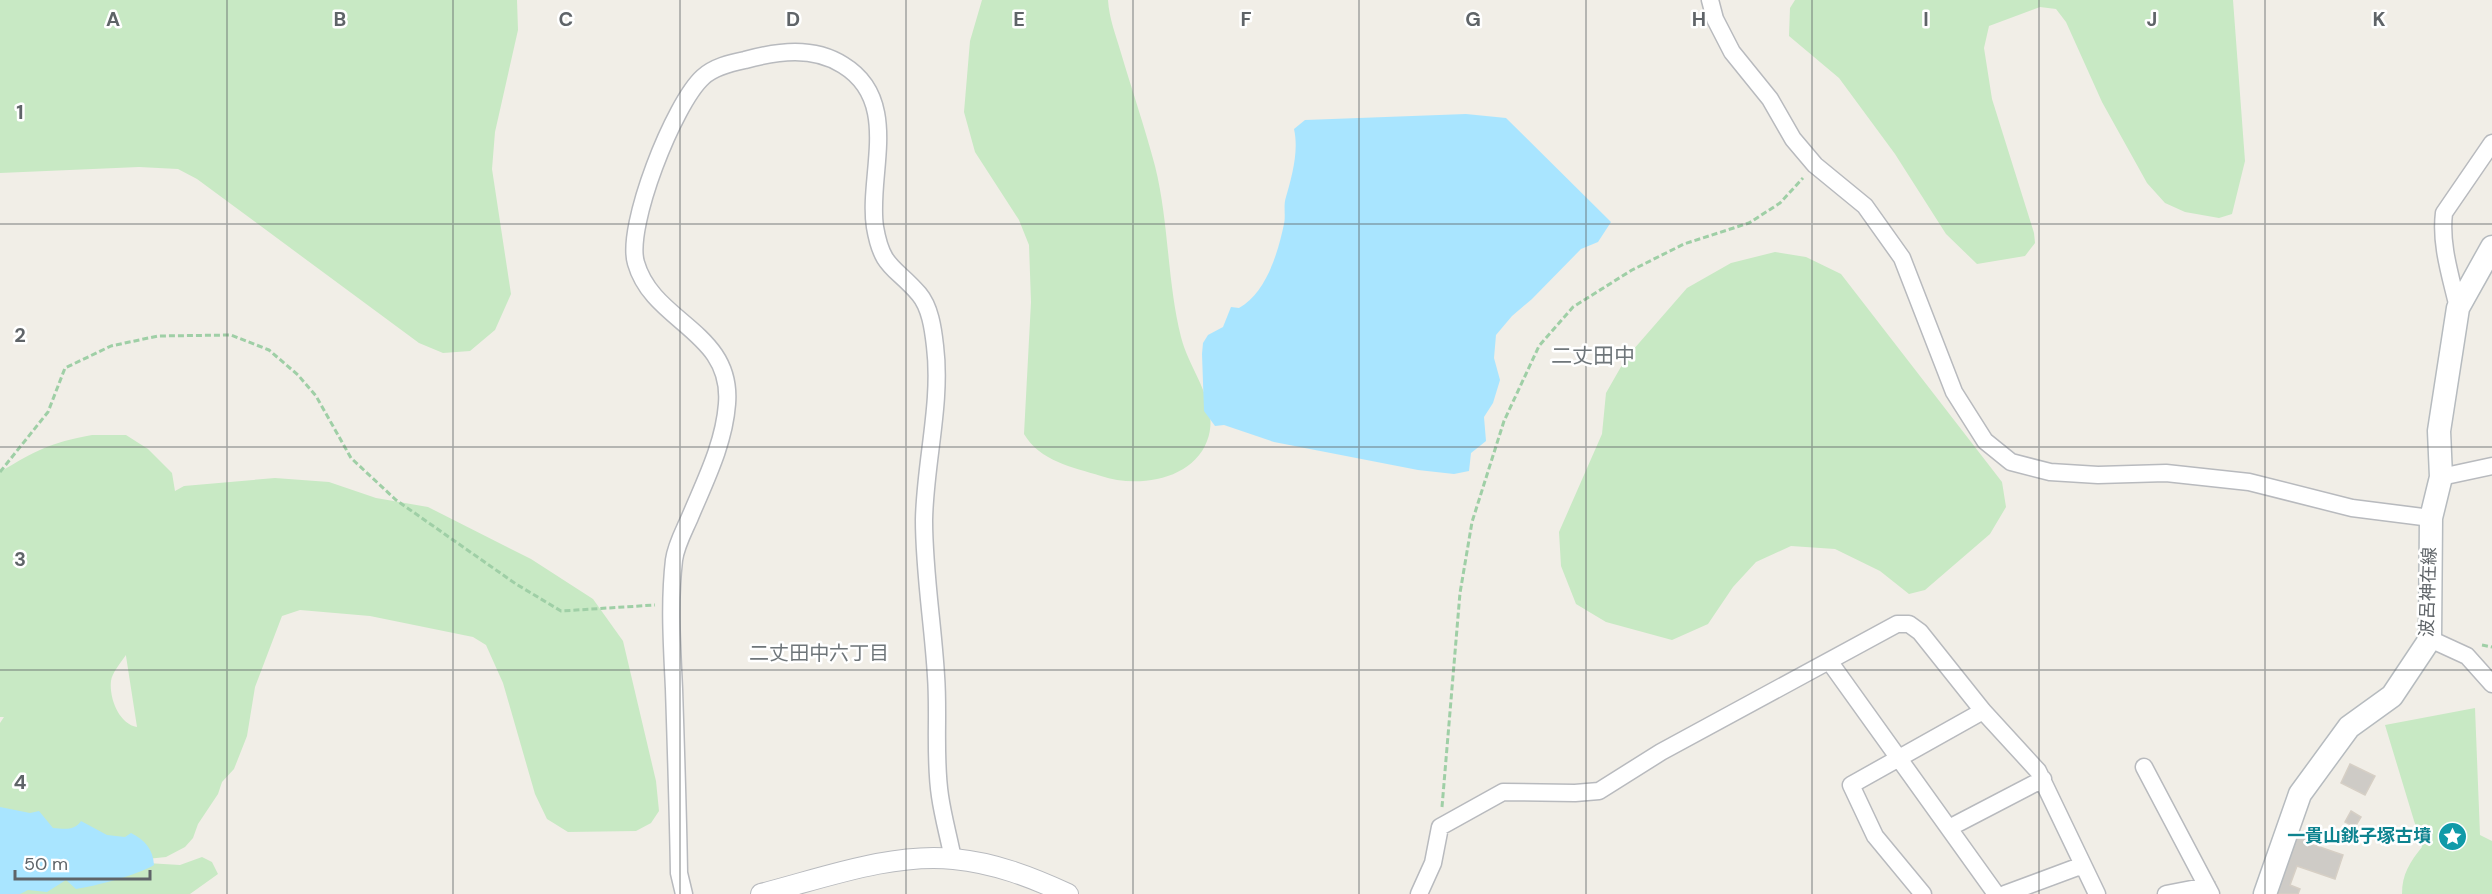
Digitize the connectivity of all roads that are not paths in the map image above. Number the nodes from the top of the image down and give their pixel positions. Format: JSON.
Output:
{"nodes":[{"id":1,"x":1710,"y":0,"type":"edge"},
{"id":2,"x":2492,"y":143,"type":"edge"},
{"id":3,"x":2492,"y":247,"type":"edge"},
{"id":4,"x":2458,"y":308,"type":"junction"},
{"id":5,"x":2492,"y":466,"type":"edge"},
{"id":6,"x":2441,"y":477,"type":"junction"},
{"id":7,"x":2431,"y":518,"type":"junction"},
{"id":8,"x":2430,"y":639,"type":"junction"},
{"id":9,"x":1829,"y":661,"type":"junction"},
{"id":10,"x":2492,"y":684,"type":"edge"},
{"id":11,"x":1983,"y":711,"type":"junction"},
{"id":12,"x":1899,"y":758,"type":"junction"},
{"id":13,"x":2144,"y":767,"type":"dead end"},
{"id":14,"x":2043,"y":779,"type":"junction"},
{"id":15,"x":1949,"y":828,"type":"junction"},
{"id":16,"x":953,"y":858,"type":"junction"},
{"id":17,"x":2083,"y":865,"type":"junction"},
{"id":18,"x":2209,"y":890,"type":"edge"},
{"id":19,"x":684,"y":894,"type":"edge"},
{"id":20,"x":761,"y":894,"type":"edge"},
{"id":21,"x":1068,"y":894,"type":"edge"},
{"id":22,"x":1419,"y":894,"type":"edge"},
{"id":23,"x":1923,"y":894,"type":"edge"},
{"id":24,"x":1996,"y":894,"type":"edge"},
{"id":25,"x":2005,"y":894,"type":"edge"},
{"id":26,"x":2097,"y":894,"type":"edge"},
{"id":27,"x":2166,"y":894,"type":"edge"},
{"id":28,"x":2265,"y":894,"type":"edge"}],
"edges":[{"from":1,"to":7,"type":"street"},
{"from":2,"to":4,"type":"street"},
{"from":3,"to":4,"type":"main road","name":"波呂神在線"},
{"from":4,"to":6,"type":"main road","name":"波呂神在線"},
{"from":5,"to":6,"type":"street"},
{"from":6,"to":7,"type":"main road","name":"波呂神在線"},
{"from":7,"to":8,"type":"main road","name":"波呂神在線"},
{"from":8,"to":10,"type":"street"},
{"from":8,"to":28,"type":"main road","name":"波呂神在線"},
{"from":9,"to":11,"type":"street"},
{"from":9,"to":12,"type":"street"},
{"from":9,"to":22,"type":"street"},
{"from":11,"to":12,"type":"street"},
{"from":11,"to":14,"type":"street"},
{"from":12,"to":15,"type":"street"},
{"from":12,"to":23,"type":"street"},
{"from":13,"to":18,"type":"street"},
{"from":14,"to":15,"type":"street"},
{"from":14,"to":17,"type":"street"},
{"from":15,"to":24,"type":"street"},
{"from":16,"to":19,"type":"street"},
{"from":16,"to":20,"type":"street"},
{"from":16,"to":21,"type":"street"},
{"from":17,"to":25,"type":"street"},
{"from":17,"to":26,"type":"street"},
{"from":18,"to":27,"type":"street"}]}
